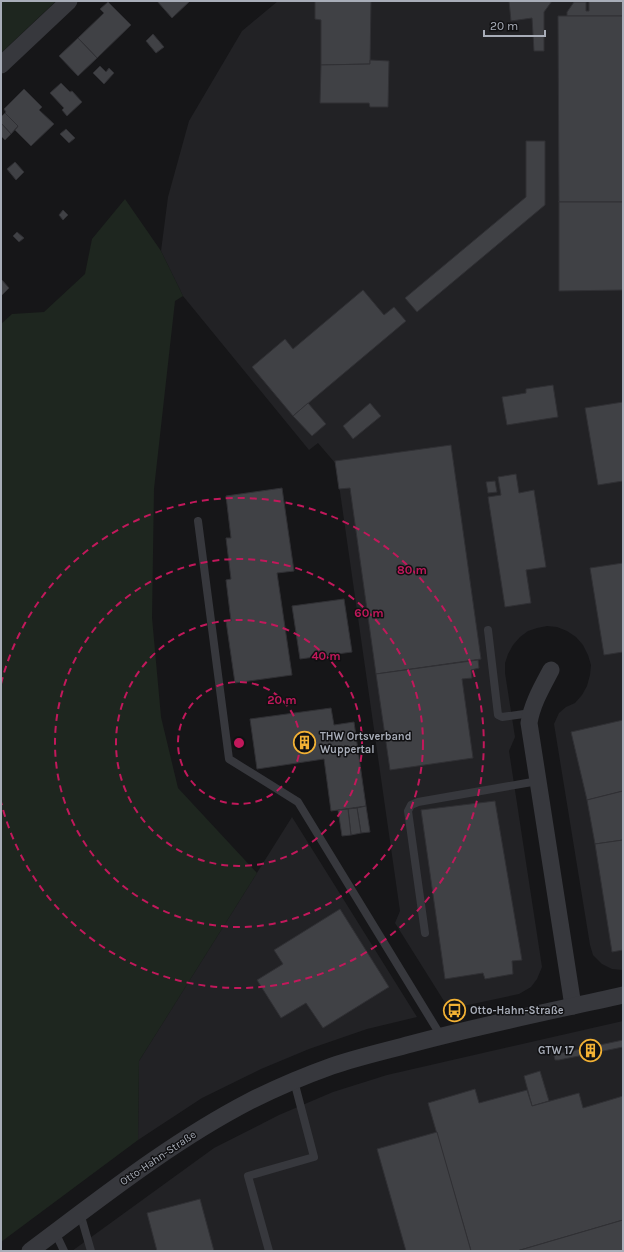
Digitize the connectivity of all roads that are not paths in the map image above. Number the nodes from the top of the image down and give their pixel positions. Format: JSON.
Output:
{"nodes":[{"id":1,"x":69,"y":1,"type":"edge"},
{"id":2,"x":1,"y":65,"type":"edge"},
{"id":3,"x":198,"y":522,"type":"dead end"},
{"id":4,"x":488,"y":630,"type":"dead end"},
{"id":5,"x":551,"y":670,"type":"dead end"},
{"id":6,"x":531,"y":713,"type":"junction"},
{"id":7,"x":538,"y":781,"type":"junction"},
{"id":8,"x":425,"y":932,"type":"dead end"},
{"id":9,"x":623,"y":995,"type":"edge"},
{"id":10,"x":573,"y":1006,"type":"junction"},
{"id":11,"x":441,"y":1036,"type":"junction"},
{"id":12,"x":294,"y":1081,"type":"junction"},
{"id":13,"x":80,"y":1213,"type":"junction"},
{"id":14,"x":55,"y":1232,"type":"junction"},
{"id":15,"x":30,"y":1251,"type":"edge"},
{"id":16,"x":64,"y":1251,"type":"edge"},
{"id":17,"x":90,"y":1251,"type":"edge"},
{"id":18,"x":269,"y":1251,"type":"edge"}],
"edges":[{"from":1,"to":2,"type":"street"},
{"from":3,"to":11,"type":"lane"},
{"from":4,"to":6,"type":"lane"},
{"from":5,"to":6,"type":"street"},
{"from":6,"to":7,"type":"street"},
{"from":7,"to":8,"type":"lane"},
{"from":7,"to":10,"type":"street"},
{"from":9,"to":10,"type":"street","name":"Otto-Hahn-Straße"},
{"from":10,"to":11,"type":"street","name":"Otto-Hahn-Straße"},
{"from":11,"to":12,"type":"street","name":"Otto-Hahn-Straße"},
{"from":12,"to":13,"type":"street","name":"Otto-Hahn-Straße"},
{"from":12,"to":18,"type":"lane"},
{"from":13,"to":14,"type":"street","name":"Otto-Hahn-Straße"},
{"from":13,"to":17,"type":"lane"},
{"from":14,"to":15,"type":"street","name":"Otto-Hahn-Straße"},
{"from":14,"to":16,"type":"lane"}]}
